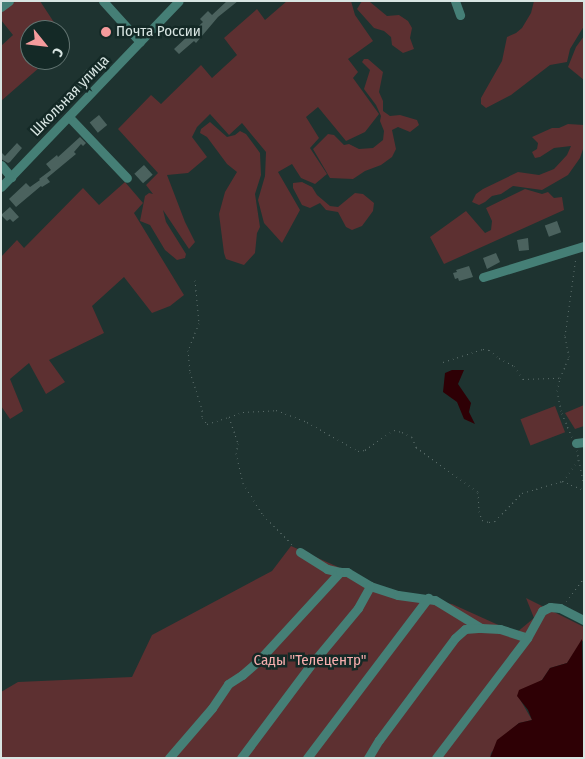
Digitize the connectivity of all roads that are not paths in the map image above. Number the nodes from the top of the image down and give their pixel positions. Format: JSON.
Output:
{"nodes":[{"id":1,"x":9,"y":1,"type":"edge"},
{"id":2,"x":103,"y":1,"type":"edge"},
{"id":3,"x":179,"y":1,"type":"edge"},
{"id":4,"x":455,"y":1,"type":"edge"},
{"id":5,"x":1,"y":7,"type":"edge"},
{"id":6,"x":460,"y":15,"type":"dead end"},
{"id":7,"x":140,"y":42,"type":"junction"},
{"id":8,"x":70,"y":117,"type":"junction"},
{"id":9,"x":1,"y":165,"type":"edge"},
{"id":10,"x":11,"y":176,"type":"junction"},
{"id":11,"x":127,"y":178,"type":"dead end"},
{"id":12,"x":1,"y":187,"type":"edge"},
{"id":13,"x":580,"y":248,"type":"edge"},
{"id":14,"x":483,"y":277,"type":"dead end"},
{"id":15,"x":300,"y":552,"type":"road end"},
{"id":16,"x":340,"y":572,"type":"junction"},
{"id":17,"x":370,"y":586,"type":"junction"},
{"id":18,"x":428,"y":598,"type":"junction"},
{"id":19,"x":584,"y":620,"type":"edge"},
{"id":20,"x":481,"y":628,"type":"junction"},
{"id":21,"x":527,"y":638,"type":"junction"},
{"id":22,"x":169,"y":758,"type":"edge"},
{"id":23,"x":241,"y":758,"type":"edge"},
{"id":24,"x":307,"y":758,"type":"edge"},
{"id":25,"x":368,"y":758,"type":"edge"},
{"id":26,"x":436,"y":758,"type":"edge"}],
"edges":[{"from":1,"to":5,"type":"street"},
{"from":2,"to":7,"type":"street"},
{"from":3,"to":7,"type":"street","name":"Школьная улица"},
{"from":4,"to":6,"type":"street"},
{"from":7,"to":8,"type":"street","name":"Школьная улица"},
{"from":8,"to":10,"type":"street","name":"Школьная улица"},
{"from":8,"to":11,"type":"street"},
{"from":9,"to":10,"type":"street"},
{"from":10,"to":12,"type":"street","name":"Школьная улица"},
{"from":13,"to":14,"type":"street"},
{"from":15,"to":16,"type":"street"},
{"from":16,"to":17,"type":"street"},
{"from":16,"to":22,"type":"street"},
{"from":17,"to":18,"type":"street"},
{"from":17,"to":23,"type":"street"},
{"from":18,"to":20,"type":"street"},
{"from":18,"to":24,"type":"street"},
{"from":19,"to":21,"type":"street"},
{"from":20,"to":21,"type":"street"},
{"from":20,"to":25,"type":"street"},
{"from":21,"to":26,"type":"street"}]}
